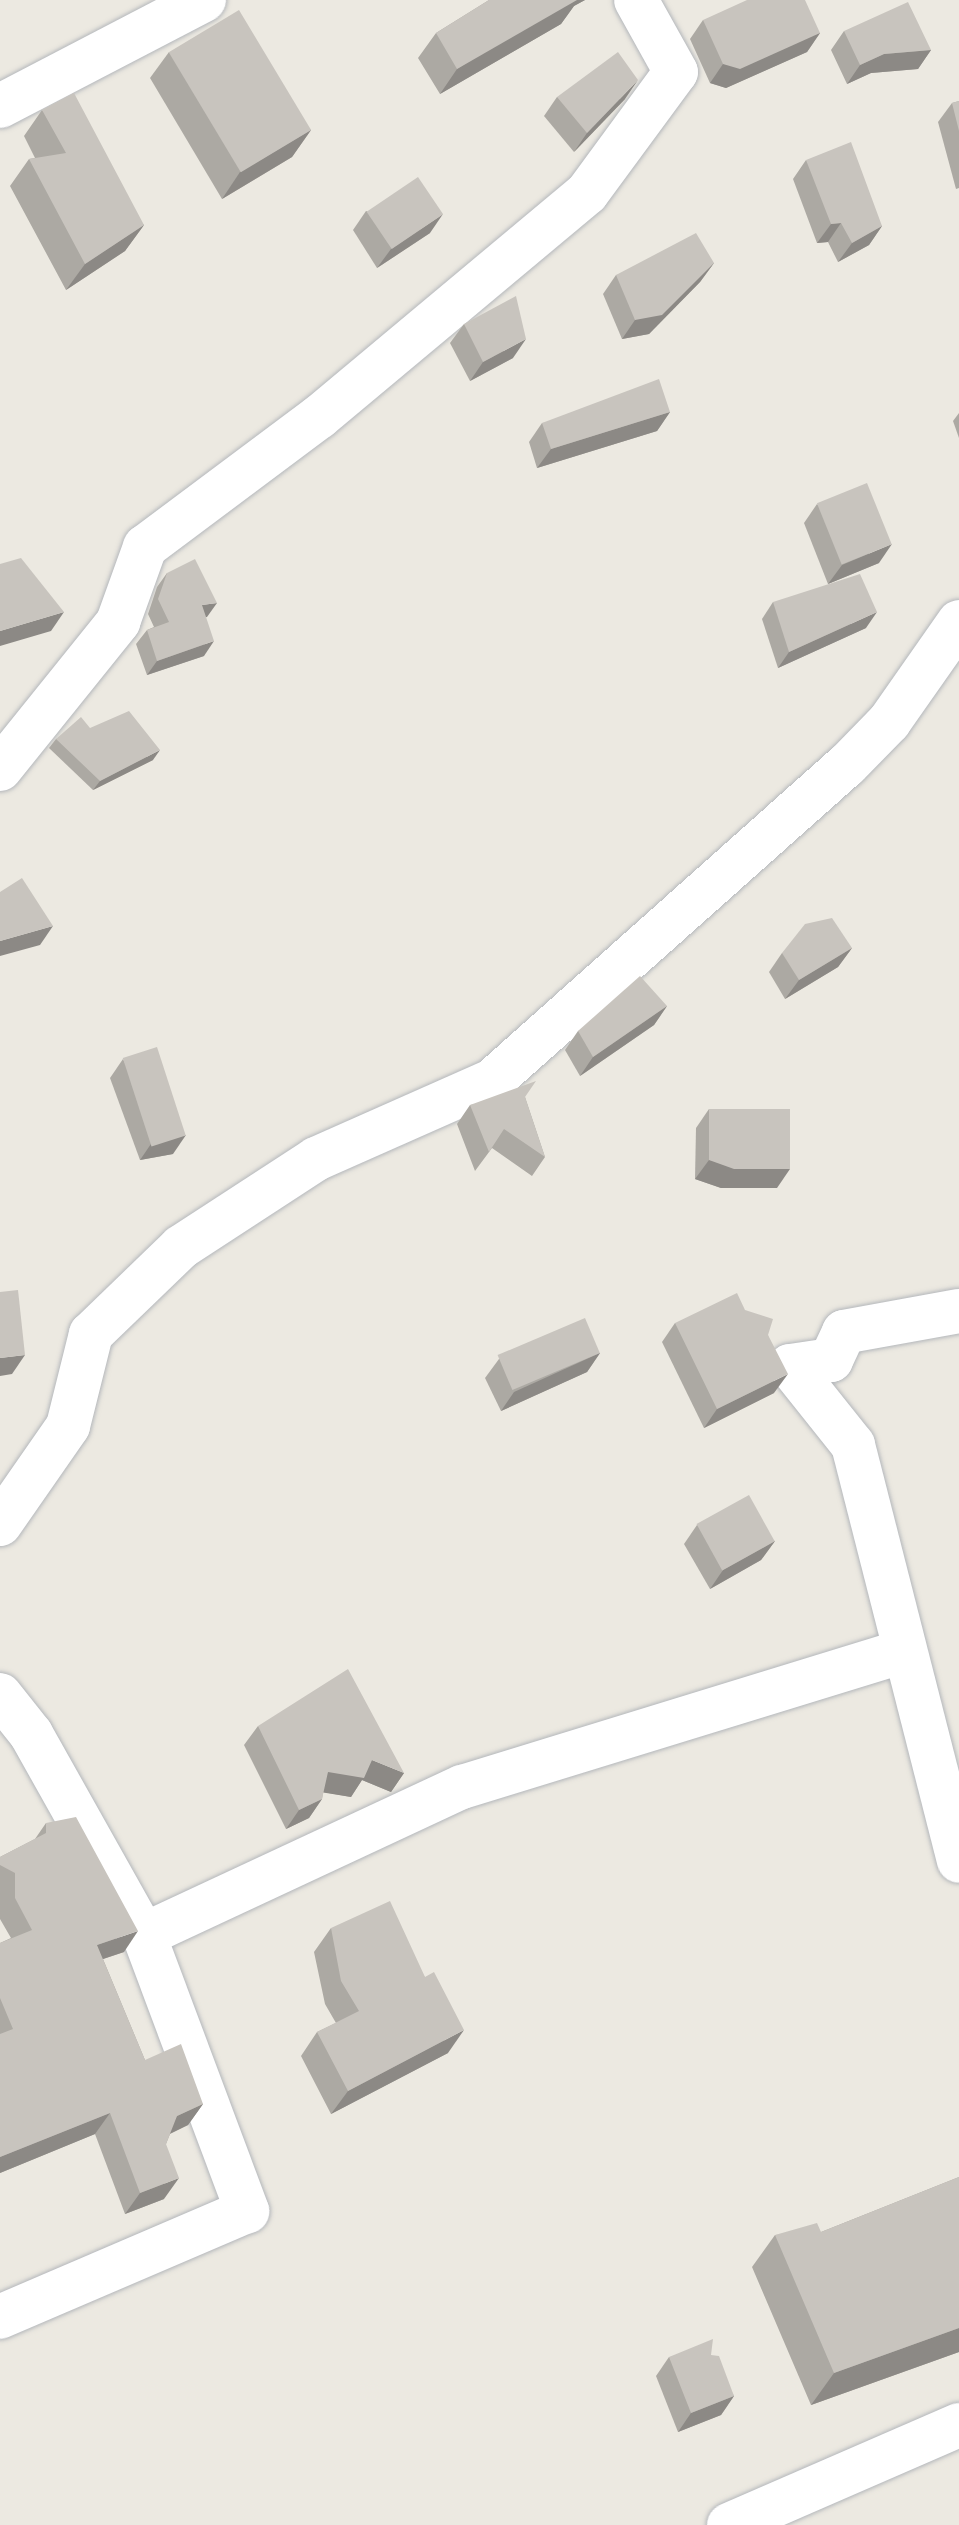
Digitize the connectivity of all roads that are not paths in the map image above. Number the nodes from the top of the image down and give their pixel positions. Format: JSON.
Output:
{"nodes":[{"id":1,"x":204,"y":0,"type":"edge"},
{"id":2,"x":636,"y":0,"type":"edge"},
{"id":3,"x":0,"y":106,"type":"edge"},
{"id":4,"x":959,"y":622,"type":"edge"},
{"id":5,"x":0,"y":769,"type":"edge"},
{"id":6,"x":959,"y":1311,"type":"edge"},
{"id":7,"x":0,"y":1524,"type":"edge"},
{"id":8,"x":903,"y":1651,"type":"junction"},
{"id":9,"x":0,"y":1695,"type":"edge"},
{"id":10,"x":959,"y":1861,"type":"edge"},
{"id":11,"x":144,"y":1935,"type":"junction"},
{"id":12,"x":0,"y":2317,"type":"edge"},
{"id":13,"x":959,"y":2425,"type":"edge"},
{"id":14,"x":729,"y":2525,"type":"edge"}],
"edges":[{"from":1,"to":3,"type":"street"},
{"from":2,"to":5,"type":"street"},
{"from":4,"to":7,"type":"street"},
{"from":6,"to":8,"type":"street"},
{"from":8,"to":10,"type":"street"},
{"from":8,"to":11,"type":"street"},
{"from":9,"to":11,"type":"street"},
{"from":11,"to":12,"type":"street"},
{"from":13,"to":14,"type":"street"}]}
